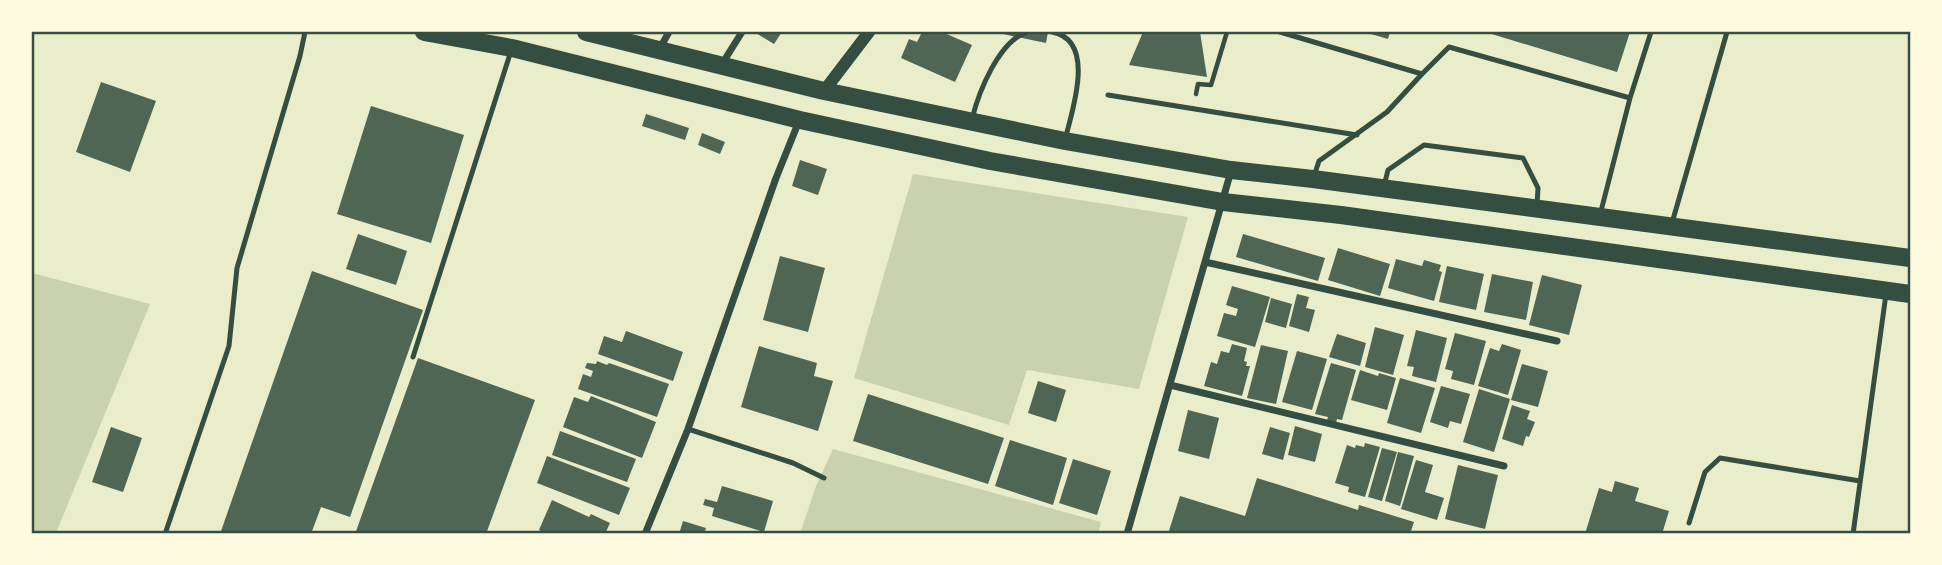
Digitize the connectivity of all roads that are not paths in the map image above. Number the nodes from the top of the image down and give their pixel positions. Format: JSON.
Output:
{"nodes":[{"id":1,"x":305,"y":32,"type":"edge"},
{"id":2,"x":424,"y":32,"type":"edge"},
{"id":3,"x":589,"y":32,"type":"edge"},
{"id":4,"x":669,"y":32,"type":"edge"},
{"id":5,"x":742,"y":32,"type":"edge"},
{"id":6,"x":869,"y":32,"type":"edge"},
{"id":7,"x":1027,"y":32,"type":"edge"},
{"id":8,"x":1052,"y":32,"type":"edge"},
{"id":9,"x":1280,"y":32,"type":"edge"},
{"id":10,"x":1650,"y":32,"type":"edge"},
{"id":11,"x":1727,"y":32,"type":"edge"},
{"id":12,"x":512,"y":48,"type":"junction"},
{"id":13,"x":660,"y":48,"type":"junction"},
{"id":14,"x":721,"y":64,"type":"junction"},
{"id":15,"x":1422,"y":74,"type":"junction"},
{"id":16,"x":824,"y":91,"type":"junction"},
{"id":17,"x":1108,"y":95,"type":"dead end"},
{"id":18,"x":1630,"y":98,"type":"junction"},
{"id":19,"x":800,"y":120,"type":"junction"},
{"id":20,"x":971,"y":122,"type":"junction"},
{"id":21,"x":1357,"y":135,"type":"junction"},
{"id":22,"x":1065,"y":141,"type":"junction"},
{"id":23,"x":1231,"y":170,"type":"junction"},
{"id":24,"x":1313,"y":179,"type":"junction"},
{"id":25,"x":1383,"y":189,"type":"junction"},
{"id":26,"x":1223,"y":202,"type":"junction"},
{"id":27,"x":1537,"y":209,"type":"junction"},
{"id":28,"x":1599,"y":218,"type":"junction"},
{"id":29,"x":1672,"y":226,"type":"junction"},
{"id":30,"x":1910,"y":258,"type":"edge"},
{"id":31,"x":1205,"y":262,"type":"junction"},
{"id":32,"x":1886,"y":290,"type":"junction"},
{"id":33,"x":1910,"y":294,"type":"edge"},
{"id":34,"x":1558,"y":341,"type":"dead end"},
{"id":35,"x":413,"y":357,"type":"dead end"},
{"id":36,"x":1170,"y":385,"type":"junction"},
{"id":37,"x":688,"y":429,"type":"junction"},
{"id":38,"x":1504,"y":466,"type":"dead end"},
{"id":39,"x":824,"y":478,"type":"dead end"},
{"id":40,"x":1860,"y":481,"type":"junction"},
{"id":41,"x":1689,"y":523,"type":"dead end"},
{"id":42,"x":165,"y":534,"type":"edge"},
{"id":43,"x":645,"y":534,"type":"edge"},
{"id":44,"x":1127,"y":534,"type":"edge"},
{"id":45,"x":1853,"y":534,"type":"edge"}],
"edges":[{"from":1,"to":42,"type":"lane"},
{"from":2,"to":12,"type":"main road"},
{"from":3,"to":13,"type":"main road"},
{"from":4,"to":13,"type":"street"},
{"from":5,"to":14,"type":"street"},
{"from":6,"to":16,"type":"street"},
{"from":7,"to":20,"type":"lane"},
{"from":8,"to":22,"type":"lane"},
{"from":9,"to":15,"type":"lane"},
{"from":10,"to":18,"type":"lane"},
{"from":11,"to":29,"type":"lane"},
{"from":12,"to":19,"type":"main road"},
{"from":12,"to":35,"type":"lane"},
{"from":13,"to":14,"type":"main road"},
{"from":14,"to":16,"type":"main road"},
{"from":15,"to":18,"type":"lane"},
{"from":15,"to":21,"type":"lane"},
{"from":16,"to":20,"type":"main road"},
{"from":17,"to":21,"type":"lane"},
{"from":18,"to":28,"type":"lane"},
{"from":19,"to":26,"type":"main road"},
{"from":19,"to":37,"type":"street"},
{"from":20,"to":22,"type":"main road"},
{"from":21,"to":24,"type":"lane"},
{"from":22,"to":23,"type":"main road"},
{"from":23,"to":24,"type":"main road"},
{"from":23,"to":26,"type":"street"},
{"from":24,"to":25,"type":"main road"},
{"from":25,"to":27,"type":"main road"},
{"from":25,"to":27,"type":"lane"},
{"from":26,"to":31,"type":"street"},
{"from":26,"to":32,"type":"main road"},
{"from":27,"to":28,"type":"main road"},
{"from":28,"to":29,"type":"main road"},
{"from":29,"to":30,"type":"main road"},
{"from":31,"to":34,"type":"street"},
{"from":31,"to":36,"type":"street"},
{"from":32,"to":33,"type":"main road"},
{"from":32,"to":40,"type":"lane"},
{"from":36,"to":38,"type":"street"},
{"from":36,"to":44,"type":"street"},
{"from":37,"to":39,"type":"lane"},
{"from":37,"to":43,"type":"street"},
{"from":40,"to":41,"type":"lane"},
{"from":40,"to":45,"type":"lane"}]}
